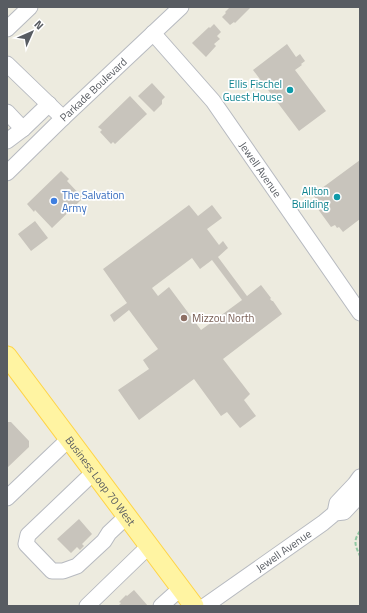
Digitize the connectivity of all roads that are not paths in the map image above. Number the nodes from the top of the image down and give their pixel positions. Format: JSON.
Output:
{"nodes":[{"id":1,"x":30,"y":7,"type":"edge"},
{"id":2,"x":181,"y":7,"type":"edge"},
{"id":3,"x":7,"y":29,"type":"edge"},
{"id":4,"x":153,"y":33,"type":"junction"},
{"id":5,"x":7,"y":64,"type":"edge"},
{"id":6,"x":49,"y":104,"type":"junction"},
{"id":7,"x":7,"y":112,"type":"edge"},
{"id":8,"x":63,"y":118,"type":"junction"},
{"id":9,"x":23,"y":129,"type":"junction"},
{"id":10,"x":7,"y":141,"type":"edge"},
{"id":11,"x":7,"y":173,"type":"edge"},
{"id":12,"x":360,"y":312,"type":"edge"},
{"id":13,"x":7,"y":356,"type":"edge"},
{"id":14,"x":69,"y":439,"type":"junction"},
{"id":15,"x":94,"y":472,"type":"junction"},
{"id":16,"x":360,"y":476,"type":"edge"},
{"id":17,"x":360,"y":496,"type":"edge"},
{"id":18,"x":7,"y":498,"type":"edge"},
{"id":19,"x":334,"y":513,"type":"junction"},
{"id":20,"x":127,"y":516,"type":"junction"},
{"id":21,"x":149,"y":546,"type":"junction"},
{"id":22,"x":180,"y":588,"type":"junction"},
{"id":23,"x":87,"y":606,"type":"edge"},
{"id":24,"x":161,"y":606,"type":"edge"},
{"id":25,"x":194,"y":606,"type":"edge"},
{"id":26,"x":205,"y":606,"type":"edge"}],
"edges":[{"from":1,"to":3,"type":"street"},
{"from":2,"to":4,"type":"street","name":"Parkade Boulevard"},
{"from":4,"to":8,"type":"street","name":"Parkade Boulevard"},
{"from":4,"to":12,"type":"street","name":"Jewell Avenue"},
{"from":5,"to":6,"type":"street"},
{"from":6,"to":8,"type":"street"},
{"from":6,"to":9,"type":"street"},
{"from":7,"to":9,"type":"street"},
{"from":8,"to":11,"type":"street","name":"Parkade Boulevard"},
{"from":9,"to":10,"type":"street"},
{"from":13,"to":14,"type":"main road","name":"Business Loop 70 West"},
{"from":14,"to":15,"type":"main road","name":"Business Loop 70 West"},
{"from":14,"to":18,"type":"street"},
{"from":15,"to":20,"type":"main road","name":"Business Loop 70 West"},
{"from":15,"to":20,"type":"street"},
{"from":16,"to":19,"type":"street"},
{"from":17,"to":19,"type":"street","name":"Jewell Avenue"},
{"from":19,"to":26,"type":"street","name":"Jewell Avenue"},
{"from":20,"to":21,"type":"main road","name":"Business Loop 70 West"},
{"from":21,"to":22,"type":"main road","name":"Business Loop 70 West"},
{"from":21,"to":23,"type":"street"},
{"from":22,"to":24,"type":"street"},
{"from":22,"to":25,"type":"main road","name":"Business Loop 70 West"}]}
